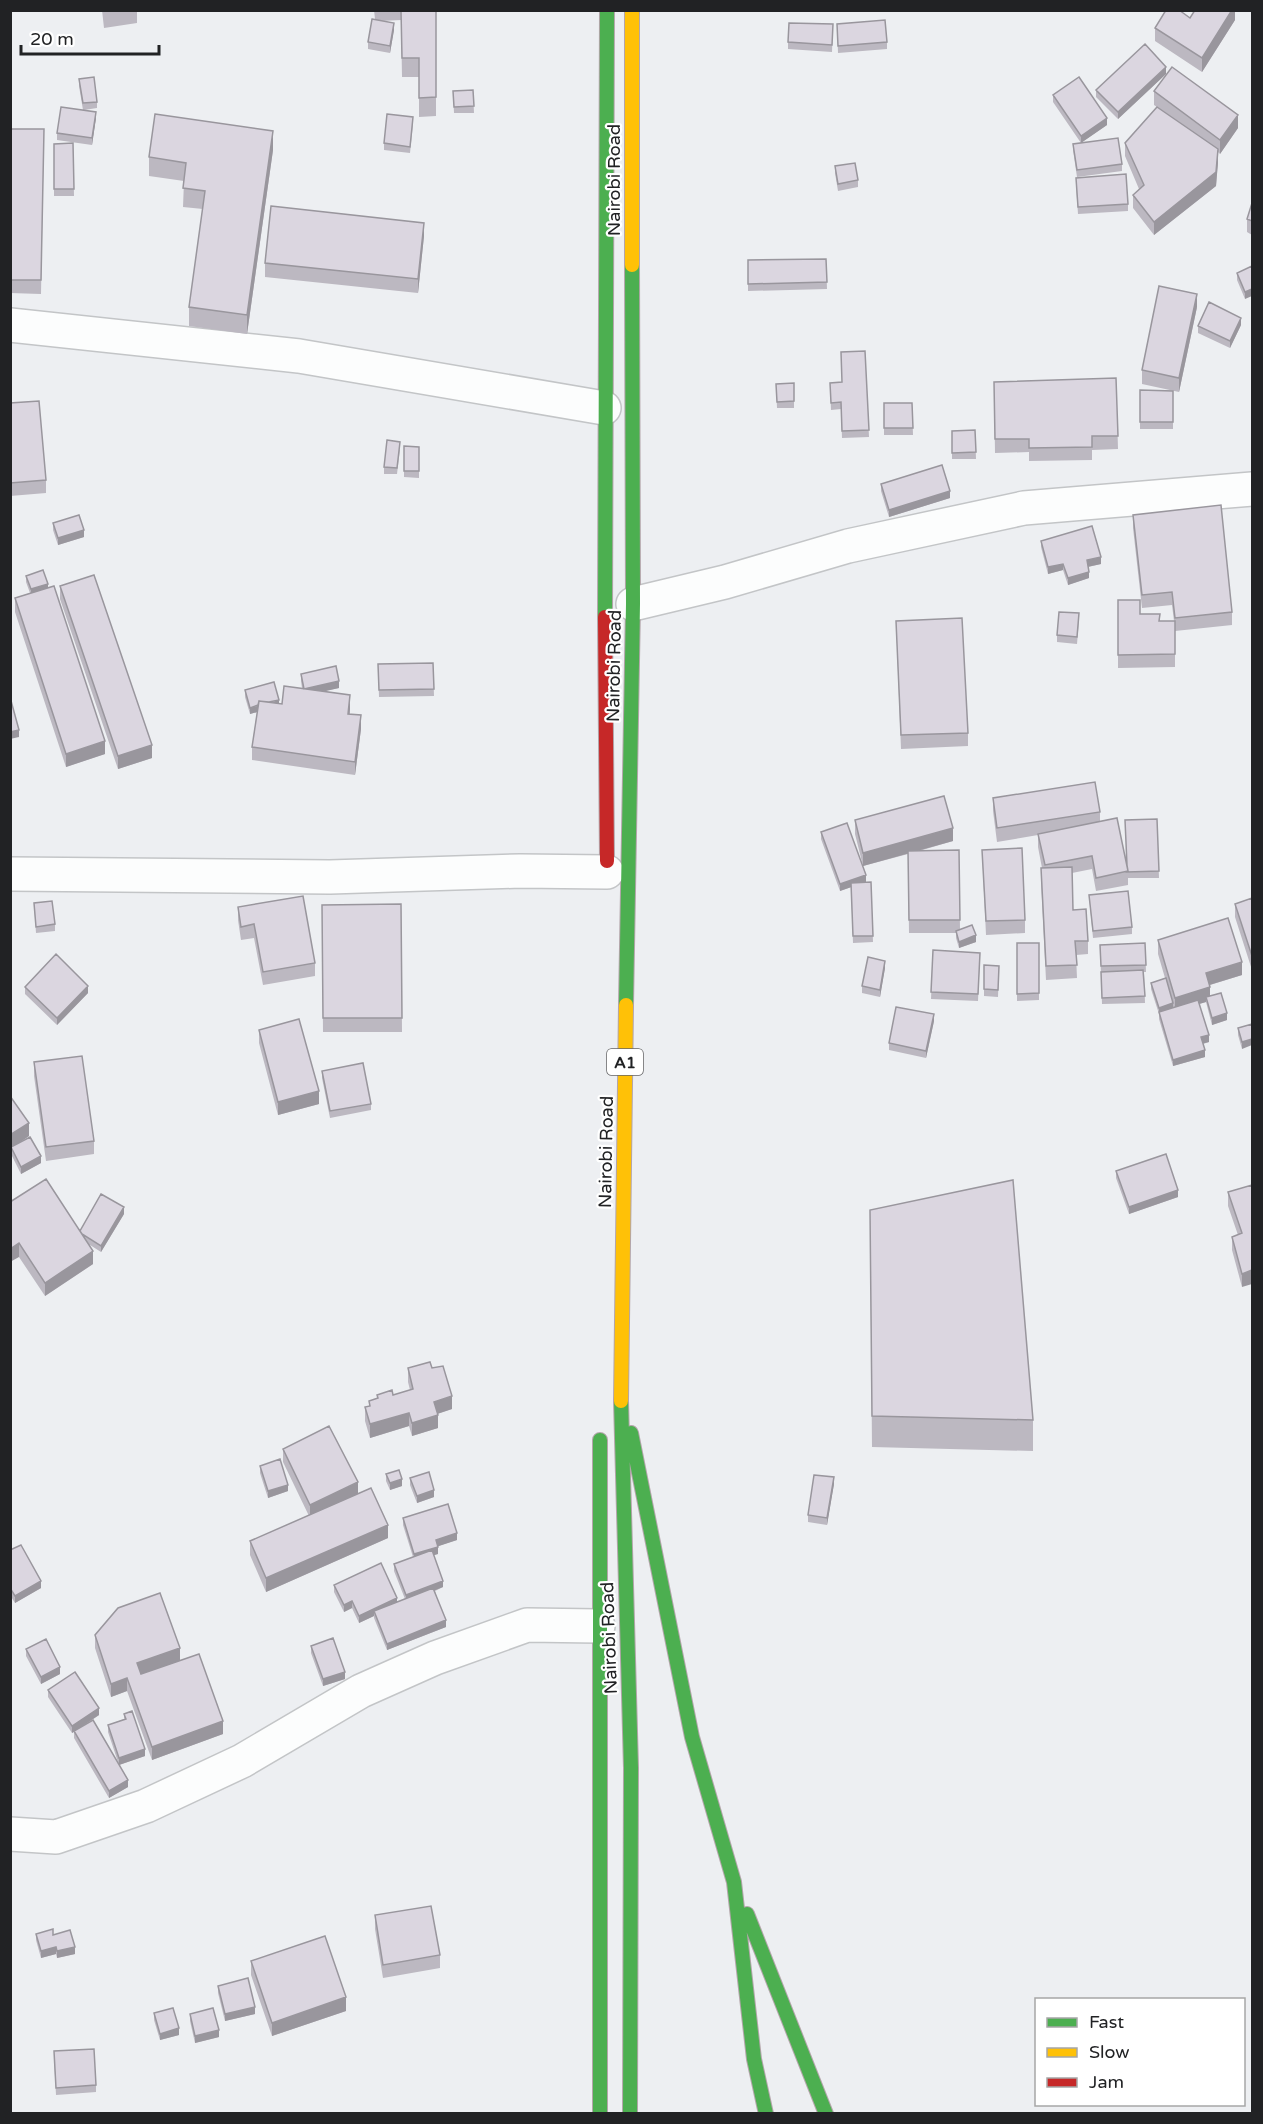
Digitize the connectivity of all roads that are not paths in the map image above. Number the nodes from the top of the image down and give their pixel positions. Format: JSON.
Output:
{"nodes":[{"id":1,"x":607,"y":10,"type":"edge"},
{"id":2,"x":632,"y":10,"type":"edge"},
{"id":3,"x":10,"y":325,"type":"edge"},
{"id":4,"x":604,"y":408,"type":"junction"},
{"id":5,"x":1252,"y":489,"type":"edge"},
{"id":6,"x":633,"y":604,"type":"junction"},
{"id":7,"x":10,"y":874,"type":"edge"},
{"id":8,"x":607,"y":878,"type":"joint"},
{"id":9,"x":620,"y":1381,"type":"junction"},
{"id":10,"x":600,"y":1423,"type":"dead end"},
{"id":11,"x":598,"y":1626,"type":"junction"},
{"id":12,"x":10,"y":1834,"type":"edge"},
{"id":13,"x":734,"y":1882,"type":"junction"},
{"id":14,"x":600,"y":2114,"type":"edge"},
{"id":15,"x":630,"y":2114,"type":"edge"},
{"id":16,"x":766,"y":2114,"type":"edge"},
{"id":17,"x":826,"y":2114,"type":"edge"}],
"edges":[{"from":1,"to":4,"type":"main road","name":"Nairobi Road"},
{"from":2,"to":6,"type":"main road","name":"Nairobi Road","number":"A1"},
{"from":3,"to":4,"type":"street"},
{"from":4,"to":8,"type":"main road","name":"Nairobi Road"},
{"from":5,"to":6,"type":"street"},
{"from":6,"to":9,"type":"main road","name":"Nairobi Road","number":"A1"},
{"from":7,"to":8,"type":"street"},
{"from":9,"to":13,"type":"main road"},
{"from":9,"to":15,"type":"main road","name":"Nairobi Road","number":"A1"},
{"from":10,"to":11,"type":"main road","name":"Nairobi Road"},
{"from":11,"to":12,"type":"street"},
{"from":11,"to":14,"type":"main road","name":"Nairobi Road"},
{"from":13,"to":16,"type":"main road"},
{"from":13,"to":17,"type":"main road"}]}
